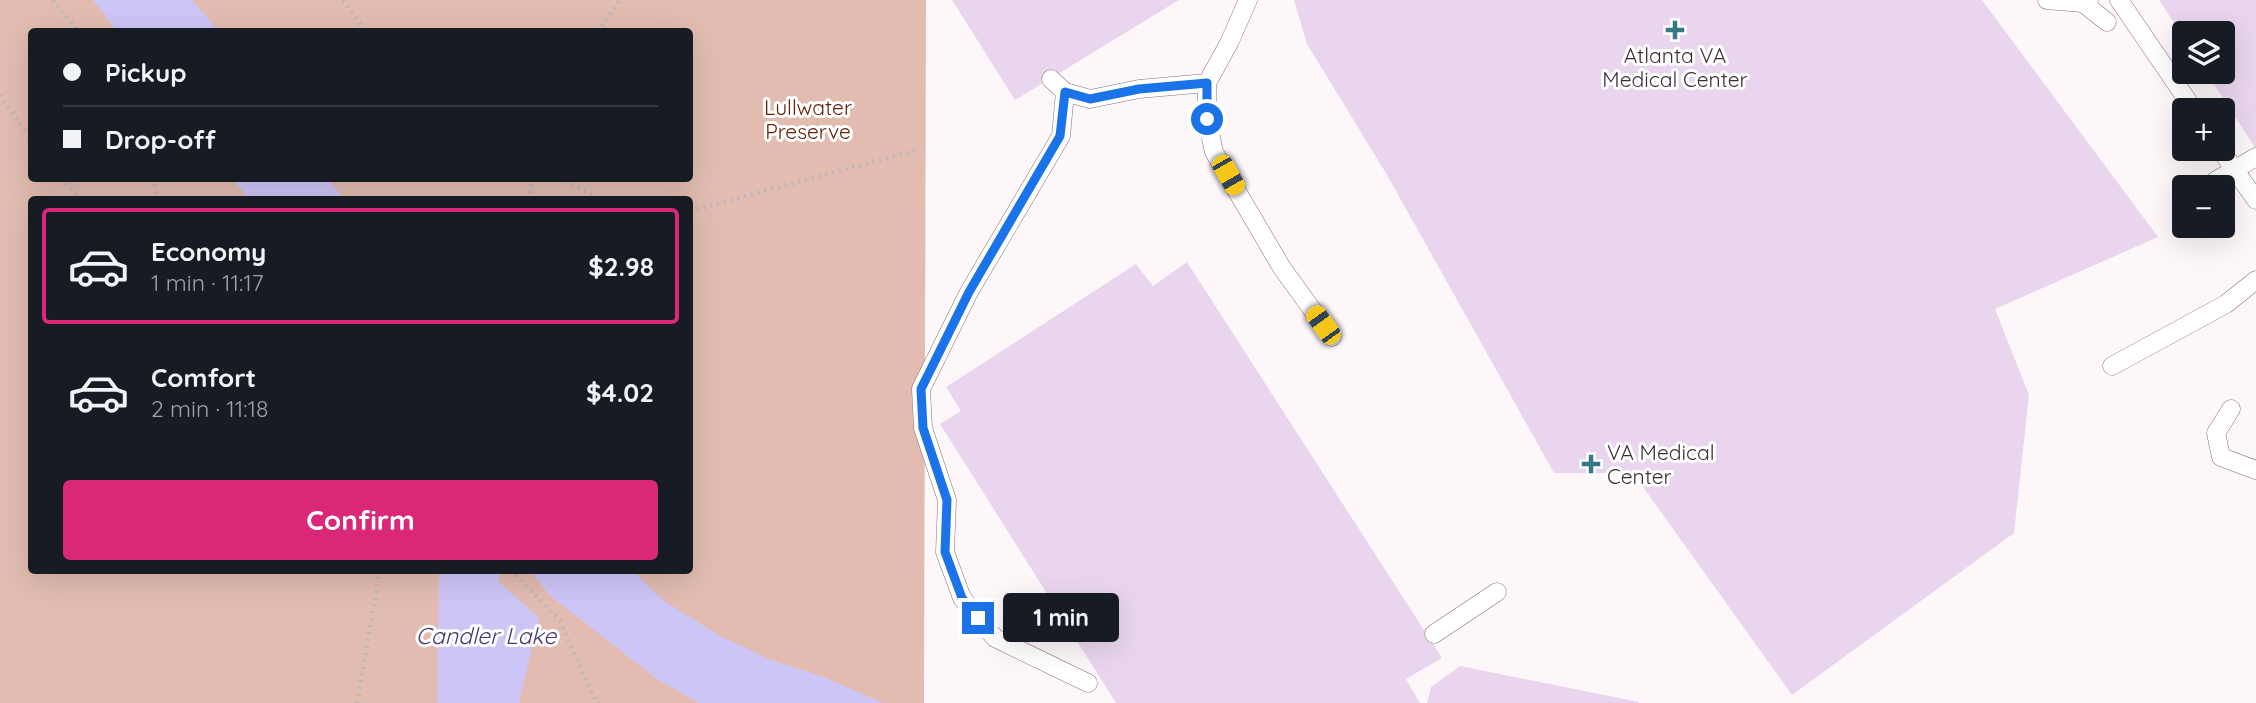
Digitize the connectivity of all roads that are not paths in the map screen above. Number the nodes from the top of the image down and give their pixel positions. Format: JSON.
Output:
{"nodes":[{"id":1,"x":1248,"y":0,"type":"edge"},
{"id":2,"x":2046,"y":0,"type":"edge"},
{"id":3,"x":2119,"y":0,"type":"edge"},
{"id":4,"x":2084,"y":1,"type":"edge"},
{"id":5,"x":2107,"y":22,"type":"dead end"},
{"id":6,"x":1051,"y":79,"type":"dead end"},
{"id":7,"x":1207,"y":83,"type":"junction"},
{"id":8,"x":1065,"y":92,"type":"junction"},
{"id":9,"x":2186,"y":98,"type":"edge"},
{"id":10,"x":2256,"y":157,"type":"edge"},
{"id":11,"x":2228,"y":161,"type":"edge"},
{"id":12,"x":2234,"y":170,"type":"junction"},
{"id":13,"x":2225,"y":175,"type":"edge"},
{"id":14,"x":2256,"y":201,"type":"edge"},
{"id":15,"x":2256,"y":280,"type":"edge"},
{"id":16,"x":1332,"y":337,"type":"dead end"},
{"id":17,"x":2112,"y":366,"type":"dead end"},
{"id":18,"x":2231,"y":409,"type":"dead end"},
{"id":19,"x":2256,"y":470,"type":"edge"},
{"id":20,"x":1497,"y":592,"type":"dead end"},
{"id":21,"x":1434,"y":634,"type":"dead end"},
{"id":22,"x":1088,"y":683,"type":"dead end"}],
"edges":[{"from":1,"to":7,"type":"lane"},
{"from":2,"to":4,"type":"lane"},
{"from":3,"to":9,"type":"lane"},
{"from":4,"to":5,"type":"lane"},
{"from":6,"to":8,"type":"lane"},
{"from":7,"to":8,"type":"lane"},
{"from":7,"to":16,"type":"lane"},
{"from":8,"to":22,"type":"lane"},
{"from":10,"to":12,"type":"lane"},
{"from":11,"to":12,"type":"lane"},
{"from":12,"to":13,"type":"lane"},
{"from":12,"to":14,"type":"lane"},
{"from":15,"to":17,"type":"lane"},
{"from":18,"to":19,"type":"lane"},
{"from":20,"to":21,"type":"lane"}]}
